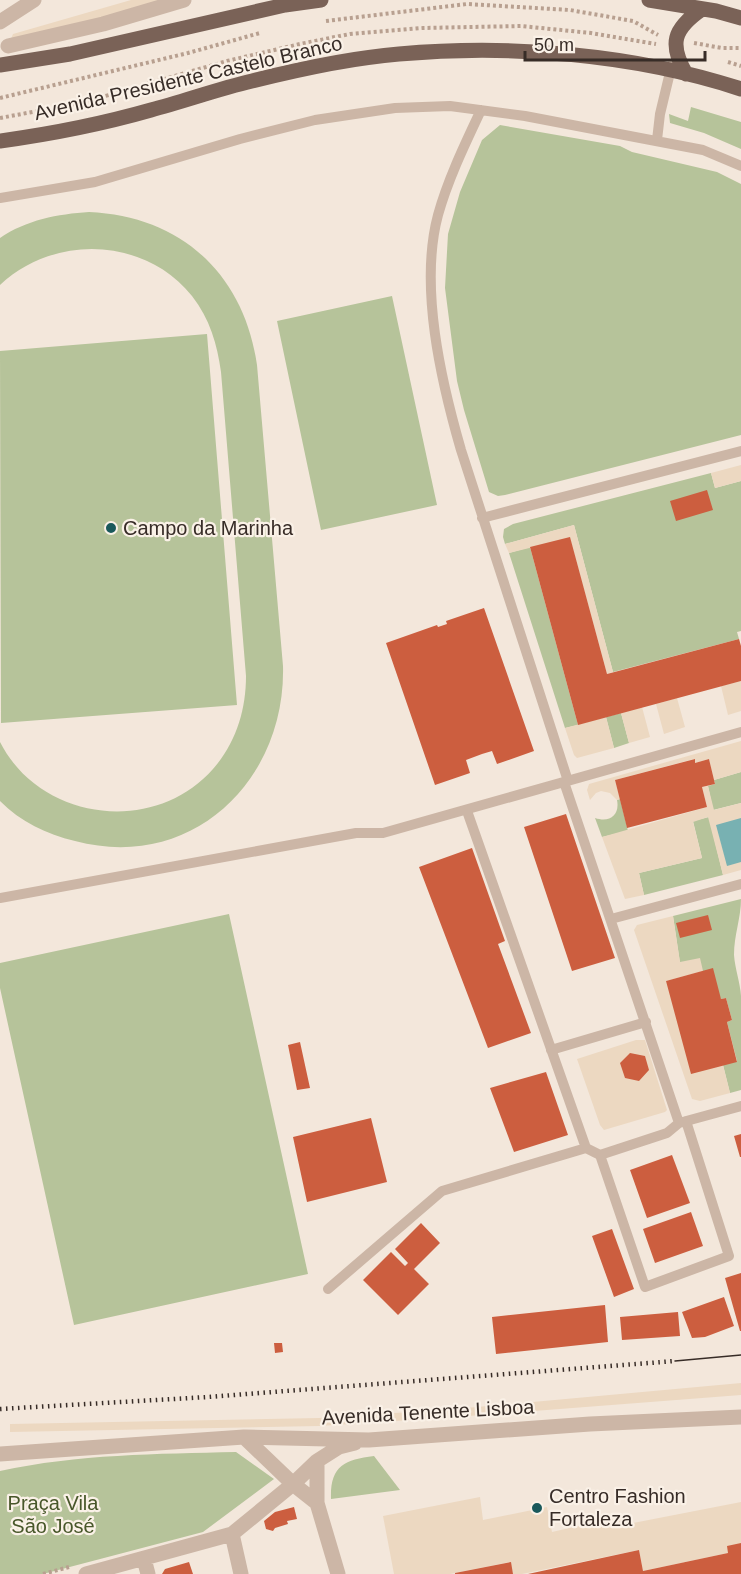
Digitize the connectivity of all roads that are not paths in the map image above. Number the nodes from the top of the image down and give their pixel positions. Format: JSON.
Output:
{"nodes":[{"id":1,"x":34,"y":0,"type":"edge"},
{"id":2,"x":184,"y":0,"type":"edge"},
{"id":3,"x":321,"y":0,"type":"edge"},
{"id":4,"x":649,"y":0,"type":"edge"},
{"id":5,"x":712,"y":6,"type":"edge"},
{"id":6,"x":741,"y":18,"type":"edge"},
{"id":7,"x":0,"y":22,"type":"edge"},
{"id":8,"x":8,"y":46,"type":"dead end"},
{"id":9,"x":675,"y":49,"type":"junction"},
{"id":10,"x":0,"y":65,"type":"edge"},
{"id":11,"x":670,"y":71,"type":"junction"},
{"id":12,"x":686,"y":74,"type":"junction"},
{"id":13,"x":741,"y":89,"type":"edge"},
{"id":14,"x":482,"y":110,"type":"junction"},
{"id":15,"x":657,"y":140,"type":"junction"},
{"id":16,"x":0,"y":141,"type":"edge"},
{"id":17,"x":741,"y":166,"type":"edge"},
{"id":18,"x":0,"y":198,"type":"edge"},
{"id":19,"x":741,"y":451,"type":"edge"},
{"id":20,"x":482,"y":518,"type":"junction"},
{"id":21,"x":741,"y":732,"type":"edge"},
{"id":22,"x":566,"y":782,"type":"junction"},
{"id":23,"x":467,"y":811,"type":"junction"},
{"id":24,"x":741,"y":884,"type":"edge"},
{"id":25,"x":0,"y":898,"type":"edge"},
{"id":26,"x":611,"y":919,"type":"junction"},
{"id":27,"x":646,"y":1022,"type":"junction"},
{"id":28,"x":551,"y":1050,"type":"junction"},
{"id":29,"x":741,"y":1106,"type":"edge"},
{"id":30,"x":683,"y":1122,"type":"junction"},
{"id":31,"x":586,"y":1148,"type":"junction"},
{"id":32,"x":600,"y":1155,"type":"junction"},
{"id":33,"x":328,"y":1289,"type":"dead end"},
{"id":34,"x":741,"y":1417,"type":"edge"},
{"id":35,"x":244,"y":1437,"type":"junction"},
{"id":36,"x":369,"y":1440,"type":"junction"},
{"id":37,"x":45,"y":1451,"type":"junction"},
{"id":38,"x":0,"y":1454,"type":"edge"},
{"id":39,"x":317,"y":1461,"type":"junction"},
{"id":40,"x":0,"y":1465,"type":"edge"},
{"id":41,"x":293,"y":1484,"type":"junction"},
{"id":42,"x":317,"y":1503,"type":"junction"},
{"id":43,"x":232,"y":1534,"type":"junction"},
{"id":44,"x":146,"y":1567,"type":"edge"},
{"id":45,"x":82,"y":1569,"type":"edge"},
{"id":46,"x":241,"y":1574,"type":"edge"},
{"id":47,"x":338,"y":1574,"type":"edge"}],
"edges":[{"from":1,"to":7,"type":"street"},
{"from":2,"to":8,"type":"street"},
{"from":3,"to":10,"type":"main road"},
{"from":4,"to":5,"type":"main road"},
{"from":5,"to":6,"type":"main road"},
{"from":5,"to":9,"type":"main road"},
{"from":9,"to":11,"type":"lane"},
{"from":9,"to":12,"type":"main road"},
{"from":11,"to":12,"type":"main road","name":"Avenida Presidente Castelo Branco"},
{"from":11,"to":15,"type":"lane"},
{"from":11,"to":16,"type":"main road","name":"Avenida Presidente Castelo Branco"},
{"from":12,"to":13,"type":"main road","name":"Avenida Presidente Castelo Branco"},
{"from":14,"to":15,"type":"lane"},
{"from":14,"to":18,"type":"lane"},
{"from":14,"to":20,"type":"lane"},
{"from":15,"to":17,"type":"lane"},
{"from":19,"to":20,"type":"lane"},
{"from":20,"to":22,"type":"lane"},
{"from":21,"to":22,"type":"lane"},
{"from":22,"to":23,"type":"lane"},
{"from":22,"to":26,"type":"lane"},
{"from":23,"to":25,"type":"lane"},
{"from":23,"to":28,"type":"lane"},
{"from":24,"to":26,"type":"lane"},
{"from":26,"to":27,"type":"lane"},
{"from":27,"to":28,"type":"lane"},
{"from":27,"to":30,"type":"lane"},
{"from":28,"to":31,"type":"lane"},
{"from":29,"to":30,"type":"lane"},
{"from":30,"to":32,"type":"lane"},
{"from":30,"to":32,"type":"lane"},
{"from":31,"to":32,"type":"lane"},
{"from":31,"to":33,"type":"lane"},
{"from":34,"to":36,"type":"street","name":"Avenida Tenente Lisboa"},
{"from":35,"to":36,"type":"street","name":"Avenida Tenente Lisboa"},
{"from":35,"to":37,"type":"street","name":"Avenida Tenente Lisboa"},
{"from":35,"to":41,"type":"street"},
{"from":36,"to":39,"type":"street"},
{"from":37,"to":38,"type":"street","name":"Avenida Tenente Lisboa"},
{"from":37,"to":40,"type":"street","name":"Avenida Tenente Lisboa"},
{"from":39,"to":41,"type":"street"},
{"from":39,"to":42,"type":"street"},
{"from":41,"to":42,"type":"street"},
{"from":41,"to":43,"type":"street"},
{"from":42,"to":47,"type":"street"},
{"from":43,"to":44,"type":"street"},
{"from":43,"to":46,"type":"street"},
{"from":44,"to":45,"type":"street"}]}
